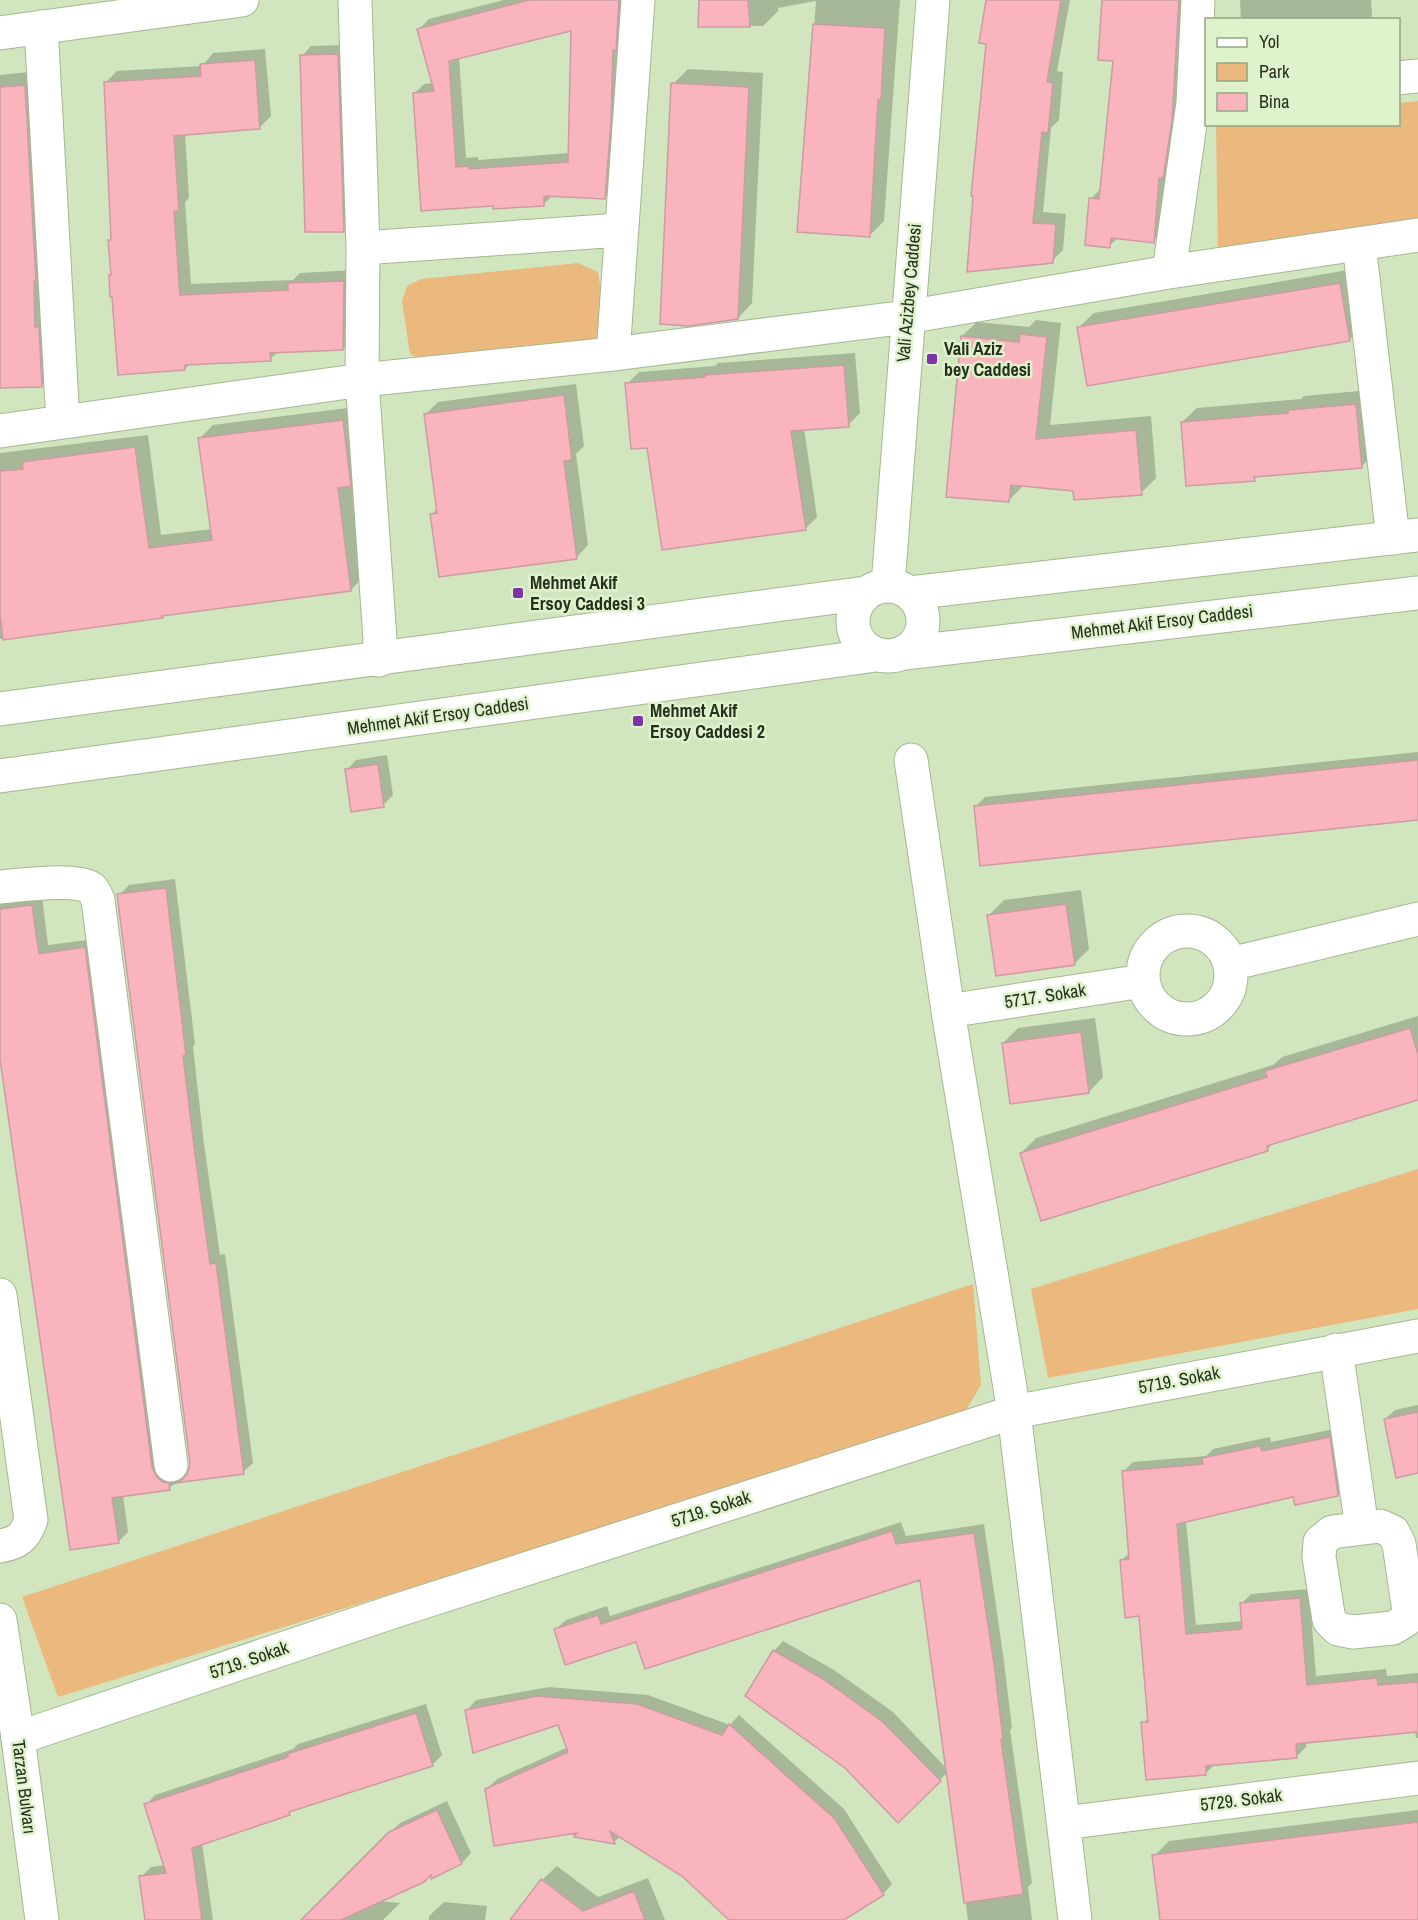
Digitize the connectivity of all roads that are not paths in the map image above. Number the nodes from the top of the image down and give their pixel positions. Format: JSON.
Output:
{"nodes":[{"id":1,"x":242,"y":0,"type":"edge"},
{"id":2,"x":355,"y":0,"type":"edge"},
{"id":3,"x":639,"y":0,"type":"edge"},
{"id":4,"x":933,"y":0,"type":"edge"},
{"id":5,"x":1198,"y":0,"type":"edge"},
{"id":6,"x":41,"y":27,"type":"junction"},
{"id":7,"x":0,"y":33,"type":"edge"},
{"id":8,"x":1418,"y":76,"type":"edge"},
{"id":9,"x":1400,"y":78,"type":"edge"},
{"id":10,"x":1199,"y":102,"type":"edge"},
{"id":11,"x":621,"y":230,"type":"junction"},
{"id":12,"x":1418,"y":235,"type":"edge"},
{"id":13,"x":1359,"y":244,"type":"junction"},
{"id":14,"x":363,"y":248,"type":"junction"},
{"id":15,"x":1169,"y":272,"type":"junction"},
{"id":16,"x":907,"y":317,"type":"junction"},
{"id":17,"x":613,"y":354,"type":"junction"},
{"id":18,"x":362,"y":380,"type":"junction"},
{"id":19,"x":63,"y":422,"type":"junction"},
{"id":20,"x":0,"y":431,"type":"edge"},
{"id":21,"x":1405,"y":537,"type":"edge"},
{"id":22,"x":888,"y":590,"type":"junction"},
{"id":23,"x":1418,"y":593,"type":"edge"},
{"id":24,"x":890,"y":654,"type":"junction"},
{"id":25,"x":379,"y":660,"type":"junction"},
{"id":26,"x":0,"y":710,"type":"edge"},
{"id":27,"x":911,"y":760,"type":"dead end"},
{"id":28,"x":0,"y":776,"type":"edge"},
{"id":29,"x":0,"y":887,"type":"edge"},
{"id":30,"x":1418,"y":919,"type":"edge"},
{"id":31,"x":1230,"y":964,"type":"junction"},
{"id":32,"x":1143,"y":981,"type":"junction"},
{"id":33,"x":948,"y":1011,"type":"junction"},
{"id":34,"x":0,"y":1295,"type":"edge"},
{"id":35,"x":1418,"y":1336,"type":"edge"},
{"id":36,"x":1336,"y":1350,"type":"junction"},
{"id":37,"x":1014,"y":1412,"type":"junction"},
{"id":38,"x":171,"y":1465,"type":"dead end"},
{"id":39,"x":1362,"y":1528,"type":"dead end"},
{"id":40,"x":0,"y":1546,"type":"edge"},
{"id":41,"x":0,"y":1620,"type":"edge"},
{"id":42,"x":18,"y":1738,"type":"junction"},
{"id":43,"x":1418,"y":1778,"type":"edge"},
{"id":44,"x":1064,"y":1823,"type":"junction"},
{"id":45,"x":42,"y":1920,"type":"edge"},
{"id":46,"x":1076,"y":1920,"type":"edge"}],
"edges":[{"from":1,"to":6,"type":"street"},
{"from":2,"to":14,"type":"street"},
{"from":3,"to":11,"type":"street"},
{"from":4,"to":16,"type":"street","name":"Vali Azizbey Caddesi"},
{"from":5,"to":10,"type":"street"},
{"from":6,"to":7,"type":"street"},
{"from":6,"to":19,"type":"street"},
{"from":8,"to":9,"type":"street"},
{"from":10,"to":15,"type":"street"},
{"from":11,"to":14,"type":"street"},
{"from":11,"to":17,"type":"street"},
{"from":12,"to":13,"type":"street"},
{"from":13,"to":15,"type":"street"},
{"from":13,"to":21,"type":"street"},
{"from":14,"to":18,"type":"street"},
{"from":15,"to":16,"type":"street"},
{"from":16,"to":17,"type":"street"},
{"from":16,"to":22,"type":"street","name":"Vali Azizbey Caddesi"},
{"from":17,"to":18,"type":"street"},
{"from":18,"to":19,"type":"street"},
{"from":18,"to":25,"type":"street"},
{"from":19,"to":20,"type":"street"},
{"from":21,"to":22,"type":"street"},
{"from":22,"to":24,"type":"street"},
{"from":22,"to":24,"type":"street"},
{"from":22,"to":25,"type":"street"},
{"from":23,"to":24,"type":"street","name":"Mehmet Akif Ersoy Caddesi"},
{"from":24,"to":28,"type":"street","name":"Mehmet Akif Ersoy Caddesi"},
{"from":25,"to":26,"type":"street"},
{"from":27,"to":33,"type":"street"},
{"from":29,"to":38,"type":"street"},
{"from":30,"to":31,"type":"street"},
{"from":31,"to":32,"type":"street"},
{"from":31,"to":32,"type":"street"},
{"from":32,"to":33,"type":"street","name":"5717. Sokak"},
{"from":33,"to":37,"type":"street"},
{"from":34,"to":40,"type":"street"},
{"from":35,"to":36,"type":"street","name":"5719. Sokak"},
{"from":36,"to":37,"type":"street","name":"5719. Sokak"},
{"from":36,"to":39,"type":"street"},
{"from":37,"to":42,"type":"street","name":"5719. Sokak"},
{"from":37,"to":44,"type":"street"},
{"from":41,"to":42,"type":"street","name":"Tarzan Bulvarı"},
{"from":42,"to":45,"type":"street","name":"Tarzan Bulvarı"},
{"from":43,"to":44,"type":"street","name":"5729. Sokak"},
{"from":44,"to":46,"type":"street"}]}
